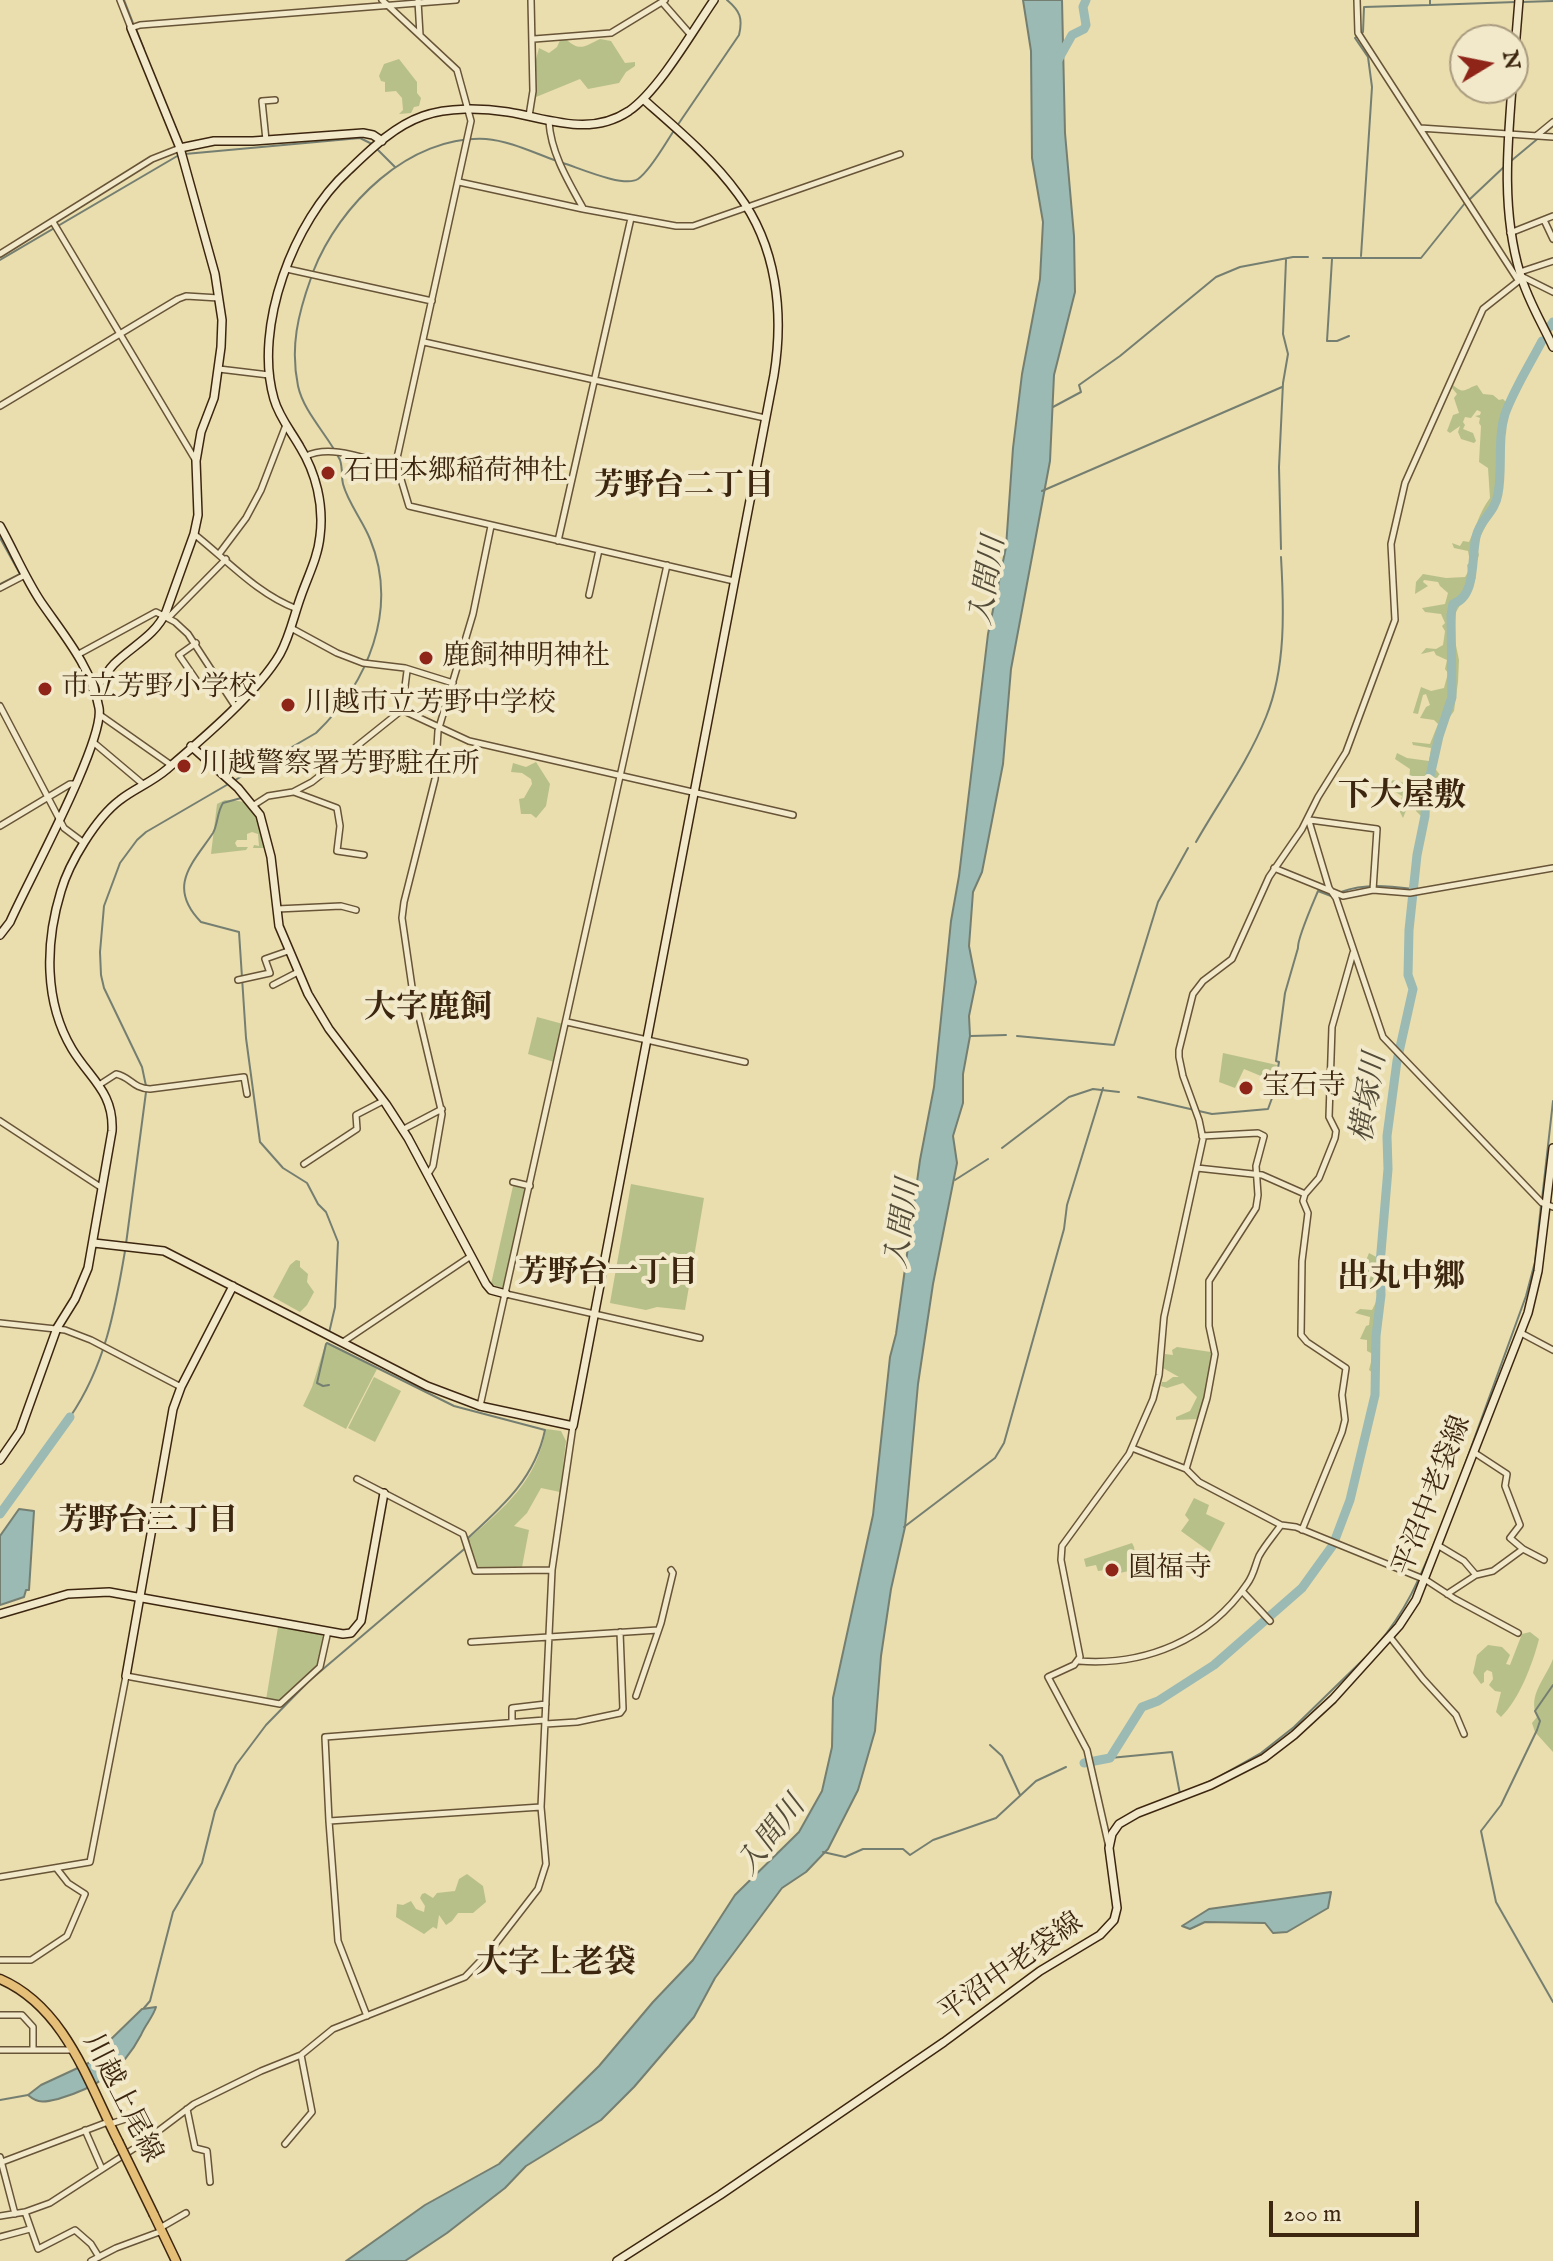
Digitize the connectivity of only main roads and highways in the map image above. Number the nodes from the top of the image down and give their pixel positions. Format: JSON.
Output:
{"nodes":[{"id":1,"x":0,"y":1979,"type":"edge"},
{"id":2,"x":176,"y":2261,"type":"edge"}],
"edges":[{"from":1,"to":2,"type":"main road","name":"川越上尾線","bridge":true}]}
